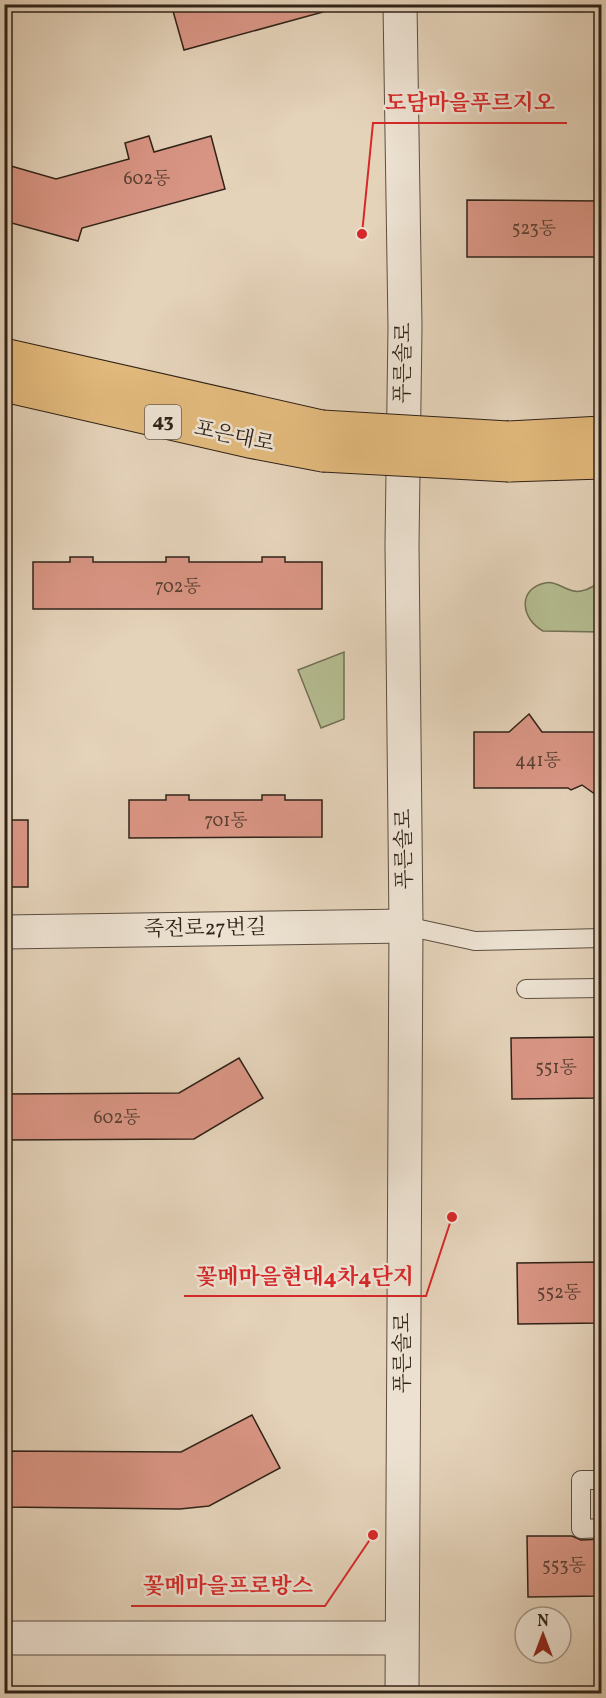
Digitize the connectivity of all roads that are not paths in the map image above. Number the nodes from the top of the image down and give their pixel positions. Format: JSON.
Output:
{"nodes":[{"id":1,"x":400,"y":4,"type":"edge"},
{"id":2,"x":4,"y":355,"type":"edge"},
{"id":3,"x":4,"y":385,"type":"edge"},
{"id":4,"x":602,"y":433,"type":"edge"},
{"id":5,"x":322,"y":441,"type":"junction"},
{"id":6,"x":509,"y":451,"type":"junction"},
{"id":7,"x":602,"y":462,"type":"edge"},
{"id":8,"x":406,"y":926,"type":"junction"},
{"id":9,"x":4,"y":932,"type":"edge"},
{"id":10,"x":602,"y":938,"type":"edge"},
{"id":11,"x":602,"y":988,"type":"edge"},
{"id":12,"x":526,"y":989,"type":"dead end"},
{"id":13,"x":602,"y":1480,"type":"edge"},
{"id":14,"x":602,"y":1528,"type":"edge"},
{"id":15,"x":4,"y":1638,"type":"edge"},
{"id":16,"x":401,"y":1638,"type":"junction"},
{"id":17,"x":402,"y":1694,"type":"edge"}],
"edges":[{"from":1,"to":8,"type":"street","name":"푸른솔로"},
{"from":2,"to":5,"type":"highway","name":"포은대로","number":"43"},
{"from":3,"to":5,"type":"highway","name":"포은대로","number":"43"},
{"from":4,"to":6,"type":"highway","number":"43"},
{"from":5,"to":6,"type":"highway","number":"43","bridge":true},
{"from":6,"to":7,"type":"highway","number":"43"},
{"from":8,"to":9,"type":"street","name":"죽전로27번길"},
{"from":8,"to":10,"type":"lane"},
{"from":8,"to":16,"type":"street","name":"푸른솔로"},
{"from":11,"to":12,"type":"lane"},
{"from":13,"to":14,"type":"lane"},
{"from":15,"to":16,"type":"street"},
{"from":16,"to":17,"type":"street","name":"푸른솔로"}]}
